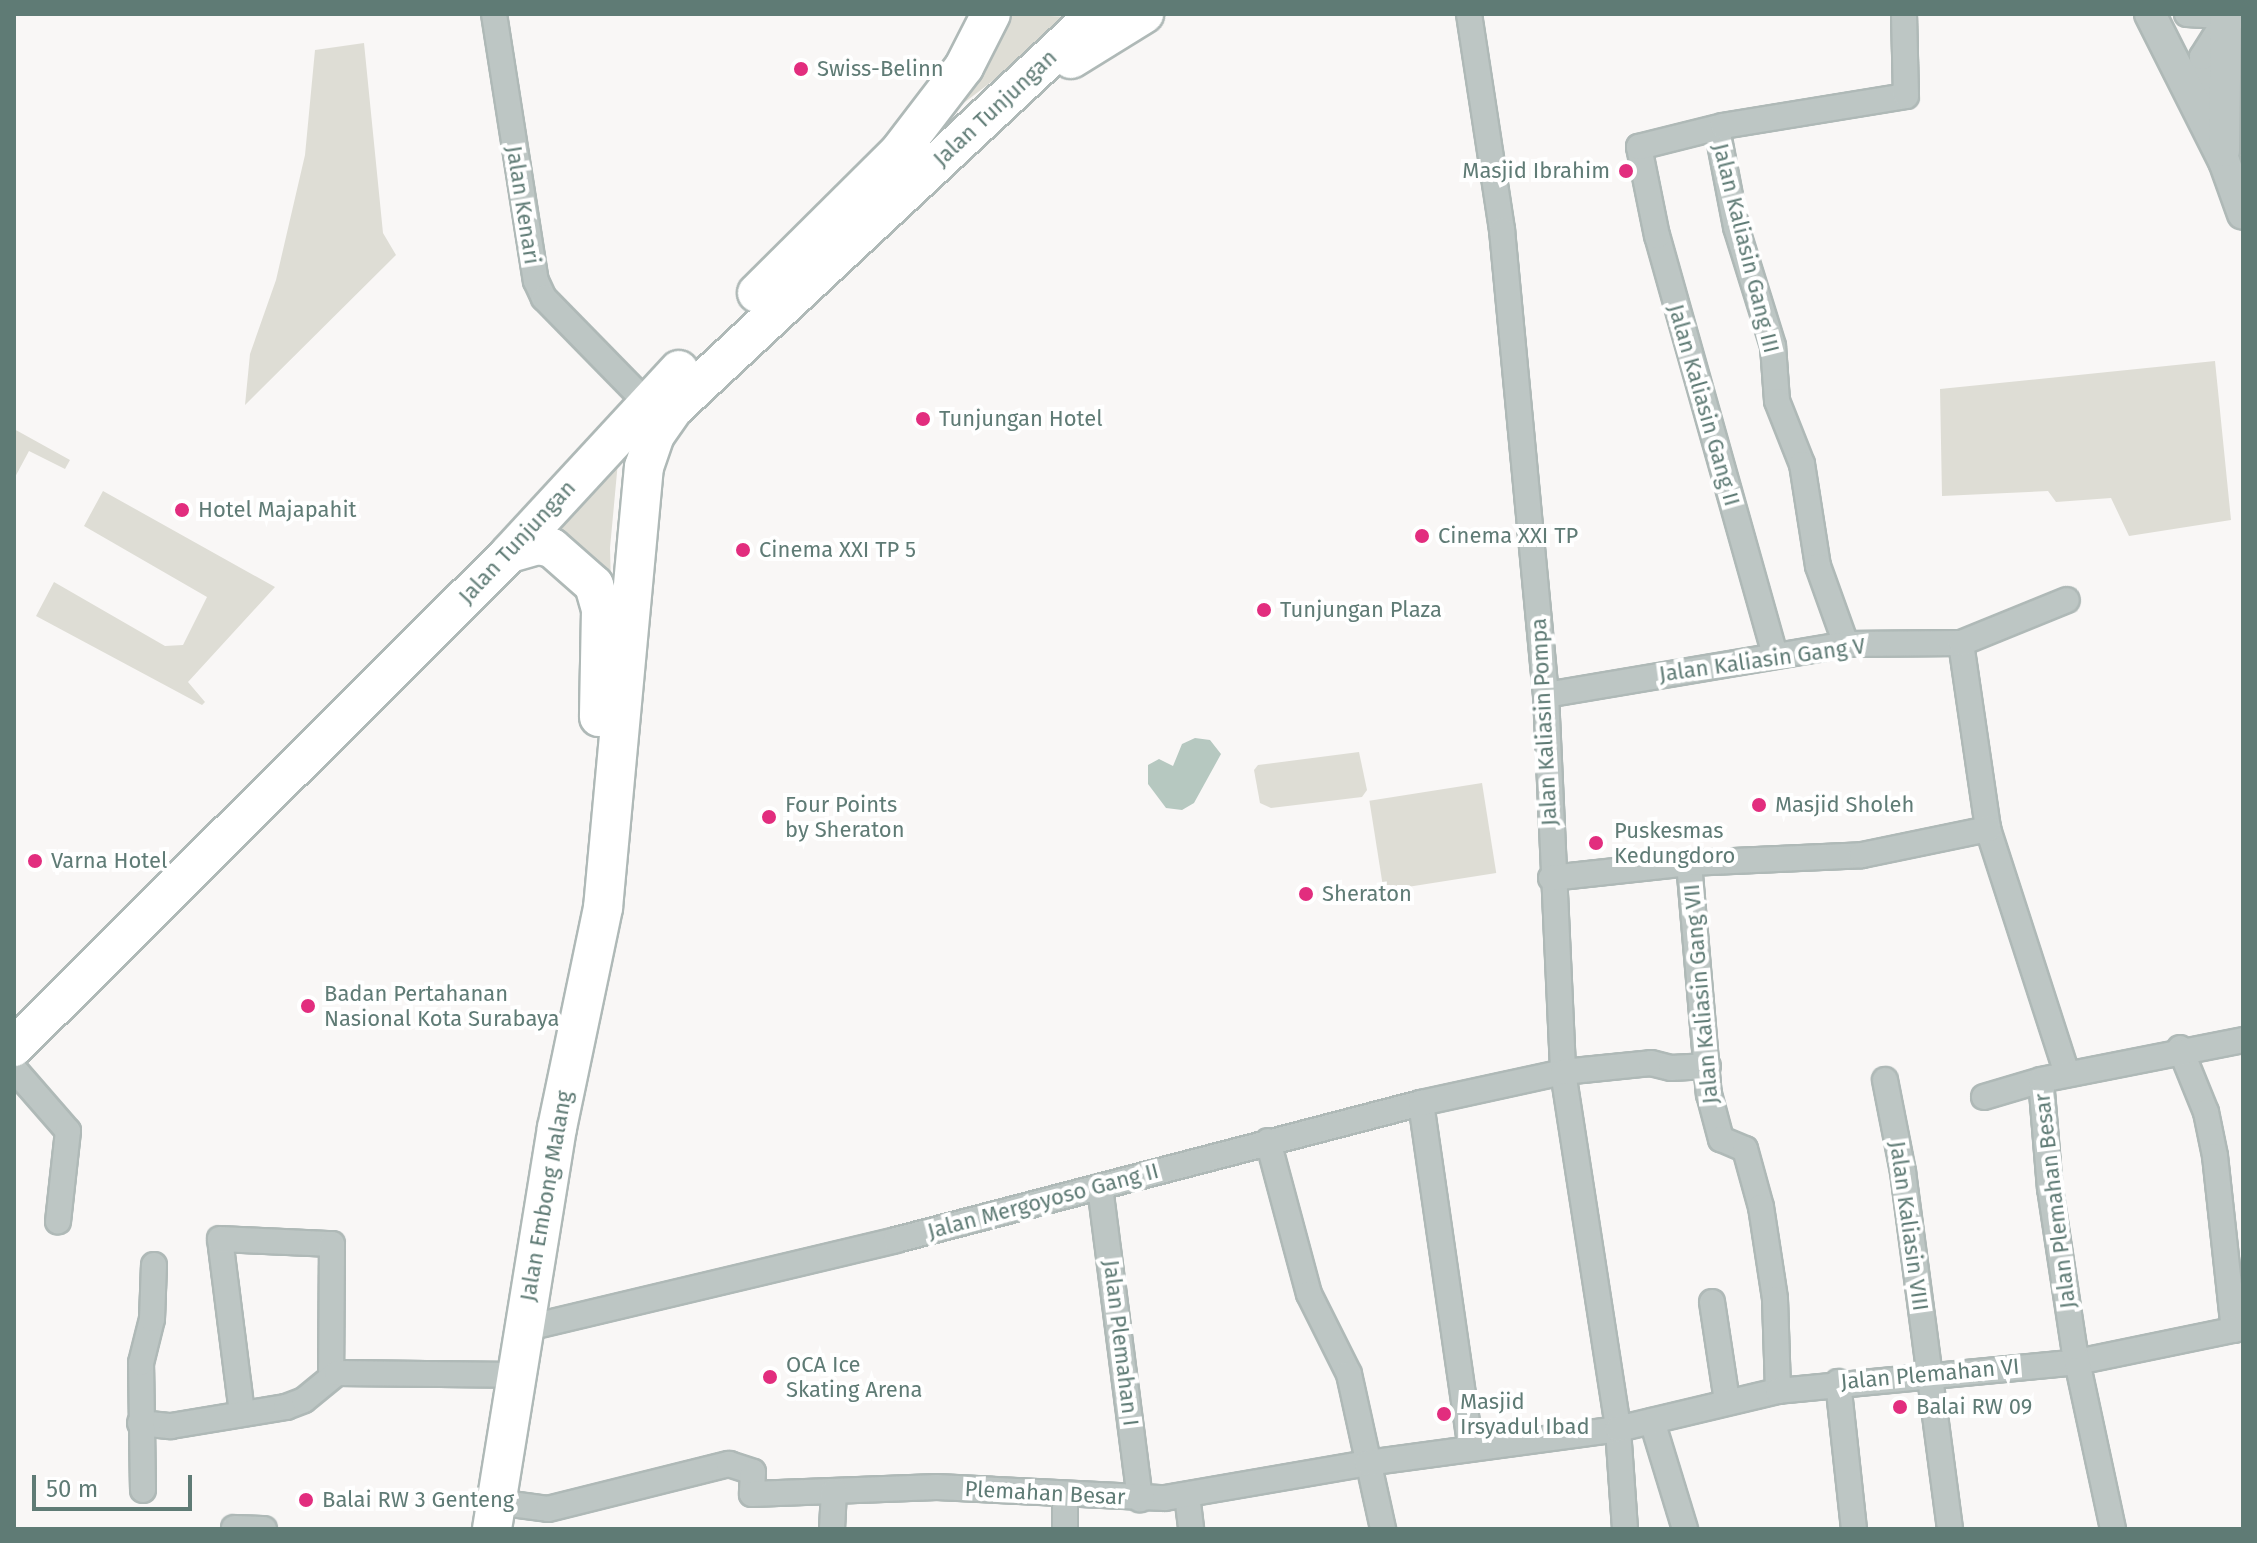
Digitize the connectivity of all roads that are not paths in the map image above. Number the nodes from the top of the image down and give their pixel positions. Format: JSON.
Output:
{"nodes":[{"id":1,"x":494,"y":14,"type":"edge"},
{"id":2,"x":991,"y":14,"type":"edge"},
{"id":3,"x":1096,"y":14,"type":"edge"},
{"id":4,"x":1144,"y":14,"type":"edge"},
{"id":5,"x":1469,"y":14,"type":"edge"},
{"id":6,"x":1904,"y":14,"type":"edge"},
{"id":7,"x":2150,"y":14,"type":"edge"},
{"id":8,"x":2187,"y":14,"type":"edge"},
{"id":9,"x":2234,"y":17,"type":"edge"},
{"id":10,"x":1031,"y":77,"type":"junction"},
{"id":11,"x":1717,"y":128,"type":"junction"},
{"id":12,"x":2224,"y":161,"type":"junction"},
{"id":13,"x":2243,"y":214,"type":"edge"},
{"id":14,"x":646,"y":402,"type":"junction"},
{"id":15,"x":510,"y":553,"type":"junction"},
{"id":16,"x":2067,"y":600,"type":"dead end"},
{"id":17,"x":1961,"y":643,"type":"junction"},
{"id":18,"x":1846,"y":644,"type":"junction"},
{"id":19,"x":1775,"y":655,"type":"junction"},
{"id":20,"x":1546,"y":695,"type":"junction"},
{"id":21,"x":610,"y":802,"type":"junction"},
{"id":22,"x":1988,"y":829,"type":"junction"},
{"id":23,"x":1689,"y":863,"type":"junction"},
{"id":24,"x":605,"y":865,"type":"joint"},
{"id":25,"x":1551,"y":878,"type":"junction"},
{"id":26,"x":2243,"y":1040,"type":"edge"},
{"id":27,"x":14,"y":1047,"type":"edge"},
{"id":28,"x":2180,"y":1048,"type":"junction"},
{"id":29,"x":1708,"y":1066,"type":"junction"},
{"id":30,"x":2065,"y":1066,"type":"junction"},
{"id":31,"x":14,"y":1069,"type":"edge"},
{"id":32,"x":1563,"y":1072,"type":"junction"},
{"id":33,"x":1885,"y":1080,"type":"dead end"},
{"id":34,"x":2041,"y":1080,"type":"junction"},
{"id":35,"x":1984,"y":1097,"type":"dead end"},
{"id":36,"x":1421,"y":1103,"type":"junction"},
{"id":37,"x":1268,"y":1141,"type":"junction"},
{"id":38,"x":1100,"y":1187,"type":"junction"},
{"id":39,"x":58,"y":1221,"type":"dead end"},
{"id":40,"x":154,"y":1265,"type":"dead end"},
{"id":41,"x":1712,"y":1302,"type":"dead end"},
{"id":42,"x":523,"y":1329,"type":"junction"},
{"id":43,"x":2238,"y":1329,"type":"edge"},
{"id":44,"x":2077,"y":1362,"type":"junction"},
{"id":45,"x":1932,"y":1372,"type":"junction"},
{"id":46,"x":331,"y":1375,"type":"junction"},
{"id":47,"x":516,"y":1375,"type":"junction"},
{"id":48,"x":1838,"y":1382,"type":"junction"},
{"id":49,"x":1778,"y":1391,"type":"junction"},
{"id":50,"x":1727,"y":1401,"type":"junction"},
{"id":51,"x":242,"y":1413,"type":"junction"},
{"id":52,"x":1652,"y":1421,"type":"junction"},
{"id":53,"x":140,"y":1423,"type":"junction"},
{"id":54,"x":1618,"y":1429,"type":"junction"},
{"id":55,"x":1471,"y":1448,"type":"junction"},
{"id":56,"x":1367,"y":1463,"type":"junction"},
{"id":57,"x":143,"y":1490,"type":"dead end"},
{"id":58,"x":834,"y":1491,"type":"junction"},
{"id":59,"x":1187,"y":1495,"type":"junction"},
{"id":60,"x":1065,"y":1497,"type":"junction"},
{"id":61,"x":1140,"y":1499,"type":"junction"},
{"id":62,"x":494,"y":1516,"type":"edge"},
{"id":63,"x":234,"y":1528,"type":"edge"},
{"id":64,"x":264,"y":1529,"type":"edge"},
{"id":65,"x":832,"y":1529,"type":"edge"},
{"id":66,"x":1065,"y":1529,"type":"edge"},
{"id":67,"x":1191,"y":1529,"type":"edge"},
{"id":68,"x":1383,"y":1529,"type":"edge"},
{"id":69,"x":1625,"y":1529,"type":"edge"},
{"id":70,"x":1685,"y":1529,"type":"edge"},
{"id":71,"x":1854,"y":1529,"type":"edge"},
{"id":72,"x":1950,"y":1529,"type":"edge"},
{"id":73,"x":2113,"y":1529,"type":"edge"}],
"edges":[{"from":1,"to":14,"type":"street","name":"Jalan Kenari"},
{"from":2,"to":14,"type":"main road","name":"Jalan Tunjungan"},
{"from":3,"to":10,"type":"main road","name":"Jalan Tunjungan"},
{"from":4,"to":10,"type":"main road"},
{"from":5,"to":20,"type":"street","name":"Jalan Kaliasin Pompa"},
{"from":6,"to":11,"type":"street"},
{"from":7,"to":12,"type":"street"},
{"from":8,"to":9,"type":"street"},
{"from":9,"to":12,"type":"street"},
{"from":9,"to":12,"type":"street"},
{"from":10,"to":21,"type":"main road","name":"Jalan Tunjungan"},
{"from":11,"to":18,"type":"street","name":"Jalan Kaliasin Gang III"},
{"from":11,"to":19,"type":"street","name":"Jalan Kaliasin Gang II"},
{"from":12,"to":13,"type":"street"},
{"from":14,"to":15,"type":"main road","name":"Jalan Tunjungan"},
{"from":15,"to":21,"type":"main road"},
{"from":15,"to":27,"type":"main road","name":"Jalan Tunjungan"},
{"from":16,"to":17,"type":"street","name":"Jalan Kaliasin Gang V"},
{"from":17,"to":18,"type":"street","name":"Jalan Kaliasin Gang V"},
{"from":17,"to":22,"type":"street"},
{"from":18,"to":19,"type":"street","name":"Jalan Kaliasin Gang V"},
{"from":19,"to":20,"type":"street","name":"Jalan Kaliasin Gang V"},
{"from":20,"to":25,"type":"street","name":"Jalan Kaliasin Pompa"},
{"from":21,"to":24,"type":"main road","name":"Jalan Tunjungan"},
{"from":22,"to":23,"type":"street"},
{"from":22,"to":30,"type":"street"},
{"from":23,"to":25,"type":"street"},
{"from":23,"to":29,"type":"street","name":"Jalan Kaliasin Gang VII"},
{"from":24,"to":42,"type":"main road","name":"Jalan Embong Malang"},
{"from":25,"to":32,"type":"street","name":"Jalan Kaliasin Pompa"},
{"from":26,"to":28,"type":"street","name":"Jalan Plemahan Besar"},
{"from":28,"to":30,"type":"street","name":"Jalan Plemahan Besar"},
{"from":28,"to":43,"type":"street"},
{"from":29,"to":32,"type":"street","name":"Jalan Mergoyoso Gang II"},
{"from":29,"to":49,"type":"street","name":"Jalan Kaliasin Gang VII"},
{"from":30,"to":34,"type":"street","name":"Jalan Plemahan Besar"},
{"from":31,"to":39,"type":"street"},
{"from":32,"to":36,"type":"street","name":"Jalan Mergoyoso Gang II"},
{"from":32,"to":54,"type":"street","name":"Jalan Kaliasin Pompa"},
{"from":33,"to":45,"type":"street","name":"Jalan Kaliasin VIII"},
{"from":34,"to":35,"type":"street"},
{"from":34,"to":44,"type":"street","name":"Jalan Plemahan Besar"},
{"from":36,"to":37,"type":"street","name":"Jalan Mergoyoso Gang II"},
{"from":36,"to":55,"type":"street"},
{"from":37,"to":38,"type":"street","name":"Jalan Mergoyoso Gang II"},
{"from":37,"to":56,"type":"street"},
{"from":38,"to":42,"type":"street","name":"Jalan Mergoyoso Gang II"},
{"from":38,"to":61,"type":"street","name":"Jalan Plemahan I"},
{"from":40,"to":53,"type":"street"},
{"from":41,"to":50,"type":"street"},
{"from":42,"to":47,"type":"main road","name":"Jalan Embong Malang"},
{"from":43,"to":44,"type":"street","name":"Jalan Plemahan VI"},
{"from":44,"to":45,"type":"street","name":"Jalan Plemahan VI"},
{"from":44,"to":73,"type":"street","name":"Jalan Plemahan Besar"},
{"from":45,"to":48,"type":"street","name":"Jalan Plemahan VI"},
{"from":45,"to":72,"type":"street","name":"Jalan Kaliasin VIII"},
{"from":46,"to":47,"type":"street"},
{"from":46,"to":51,"type":"street"},
{"from":46,"to":51,"type":"street"},
{"from":47,"to":62,"type":"main road","name":"Jalan Embong Malang"},
{"from":48,"to":49,"type":"street","name":"Jalan Plemahan VI"},
{"from":48,"to":71,"type":"street"},
{"from":49,"to":50,"type":"street","name":"Jalan Plemahan VI"},
{"from":50,"to":52,"type":"street","name":"Jalan Plemahan VI"},
{"from":51,"to":53,"type":"street"},
{"from":52,"to":54,"type":"street","name":"Jalan Plemahan VI"},
{"from":52,"to":70,"type":"street"},
{"from":53,"to":57,"type":"street"},
{"from":54,"to":55,"type":"street","name":"Plemahan Besar"},
{"from":54,"to":69,"type":"street","name":"Jalan Kaliasin Pompa"},
{"from":55,"to":56,"type":"street","name":"Plemahan Besar"},
{"from":56,"to":59,"type":"street","name":"Plemahan Besar"},
{"from":56,"to":68,"type":"street"},
{"from":58,"to":60,"type":"street","name":"Plemahan Besar"},
{"from":58,"to":62,"type":"street","name":"Plemahan Besar"},
{"from":58,"to":65,"type":"street"},
{"from":59,"to":61,"type":"street","name":"Plemahan Besar"},
{"from":59,"to":67,"type":"street"},
{"from":60,"to":61,"type":"street","name":"Plemahan Besar"},
{"from":60,"to":66,"type":"street"},
{"from":63,"to":64,"type":"street"}]}
